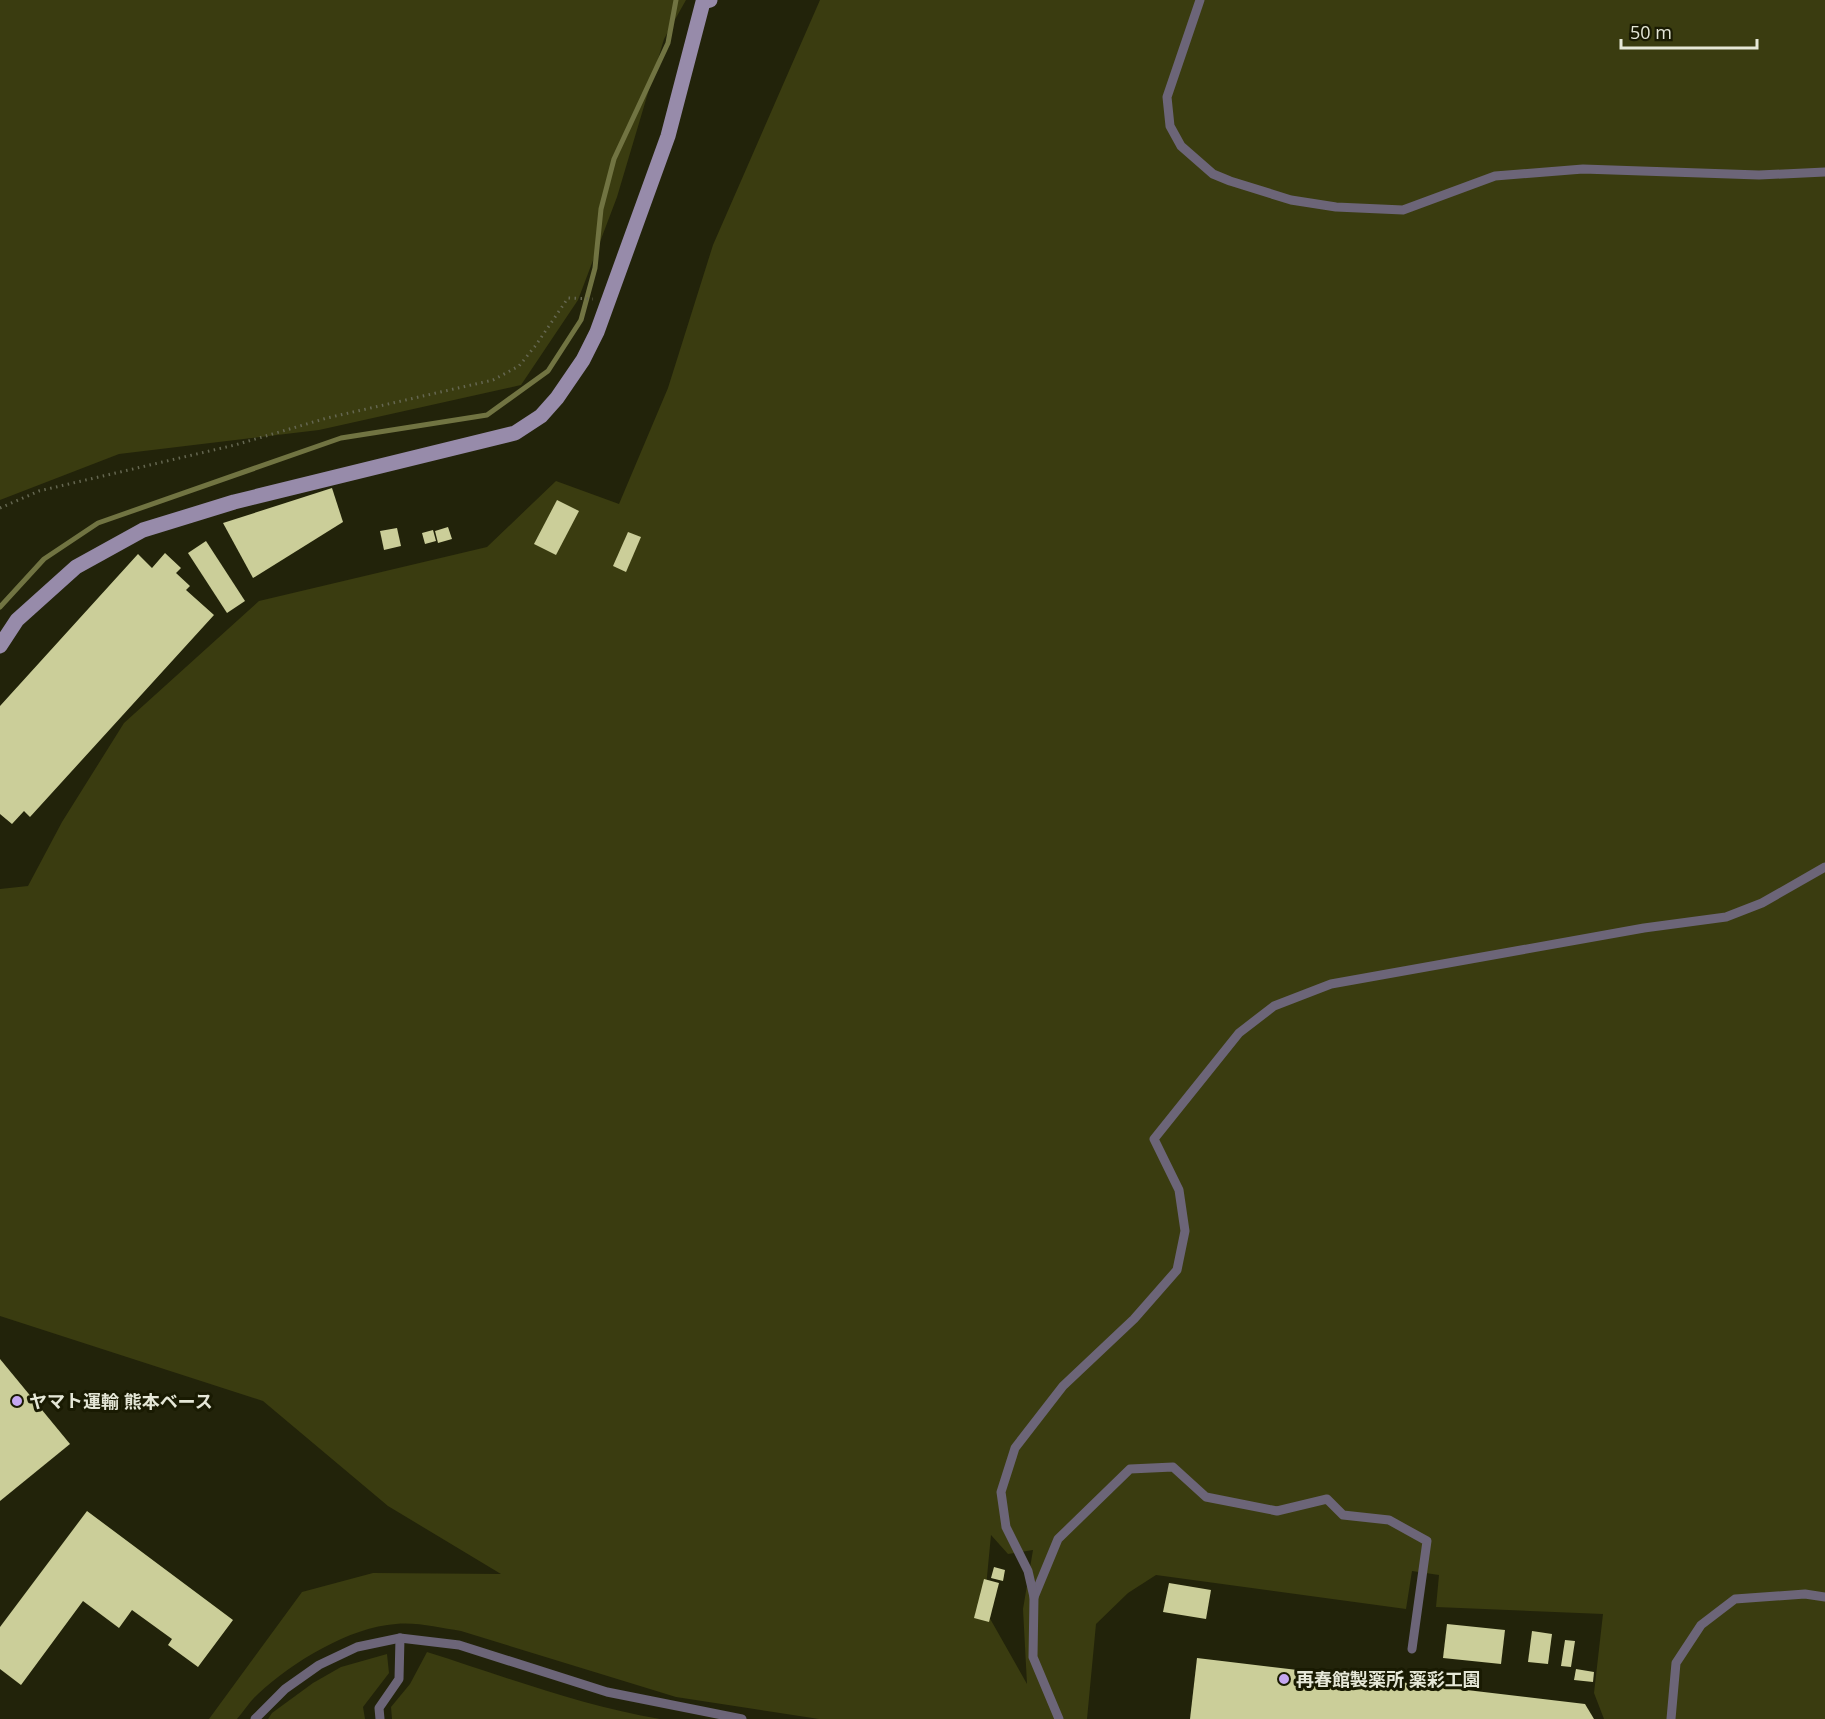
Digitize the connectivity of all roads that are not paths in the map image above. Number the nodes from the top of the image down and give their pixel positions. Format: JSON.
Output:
{"nodes":[{"id":1,"x":710,"y":0,"type":"edge"},
{"id":2,"x":1200,"y":0,"type":"edge"},
{"id":3,"x":1825,"y":172,"type":"edge"},
{"id":4,"x":0,"y":646,"type":"edge"},
{"id":5,"x":1825,"y":867,"type":"edge"},
{"id":6,"x":1034,"y":1597,"type":"junction"},
{"id":7,"x":1825,"y":1597,"type":"edge"},
{"id":8,"x":400,"y":1638,"type":"junction"},
{"id":9,"x":1412,"y":1649,"type":"dead end"},
{"id":10,"x":255,"y":1719,"type":"edge"},
{"id":11,"x":380,"y":1719,"type":"edge"},
{"id":12,"x":742,"y":1719,"type":"edge"},
{"id":13,"x":1059,"y":1719,"type":"edge"},
{"id":14,"x":1671,"y":1719,"type":"edge"}],
"edges":[{"from":1,"to":4,"type":"street"},
{"from":2,"to":3,"type":"lane"},
{"from":5,"to":6,"type":"lane"},
{"from":6,"to":9,"type":"lane"},
{"from":6,"to":13,"type":"lane"},
{"from":7,"to":14,"type":"lane"},
{"from":8,"to":10,"type":"lane"},
{"from":8,"to":11,"type":"lane"},
{"from":8,"to":12,"type":"lane"}]}
